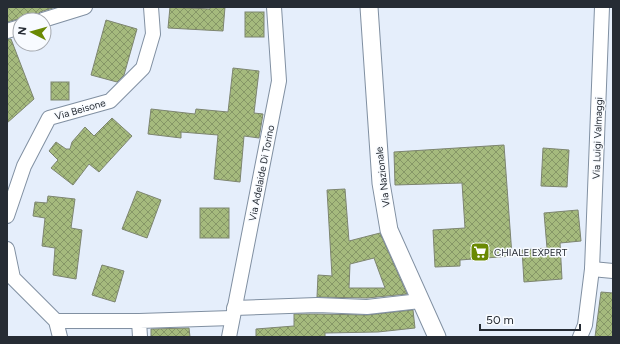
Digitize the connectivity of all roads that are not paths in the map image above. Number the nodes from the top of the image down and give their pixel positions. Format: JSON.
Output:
{"nodes":[{"id":1,"x":85,"y":7,"type":"edge"},
{"id":2,"x":151,"y":7,"type":"edge"},
{"id":3,"x":274,"y":7,"type":"edge"},
{"id":4,"x":369,"y":7,"type":"edge"},
{"id":5,"x":602,"y":7,"type":"edge"},
{"id":6,"x":52,"y":17,"type":"edge"},
{"id":7,"x":7,"y":216,"type":"edge"},
{"id":8,"x":7,"y":249,"type":"edge"},
{"id":9,"x":592,"y":269,"type":"junction"},
{"id":10,"x":613,"y":271,"type":"edge"},
{"id":11,"x":420,"y":301,"type":"junction"},
{"id":12,"x":233,"y":313,"type":"junction"},
{"id":13,"x":56,"y":321,"type":"junction"},
{"id":14,"x":139,"y":321,"type":"junction"},
{"id":15,"x":60,"y":337,"type":"edge"},
{"id":16,"x":140,"y":337,"type":"edge"},
{"id":17,"x":229,"y":337,"type":"edge"},
{"id":18,"x":437,"y":337,"type":"edge"},
{"id":19,"x":580,"y":337,"type":"edge"}],
"edges":[{"from":1,"to":6,"type":"street"},
{"from":2,"to":7,"type":"street","name":"Via Beisone"},
{"from":3,"to":12,"type":"street","name":"Via Adelaide Di Torino"},
{"from":4,"to":11,"type":"street","name":"Via Nazionale"},
{"from":5,"to":9,"type":"street","name":"Via Luigi Valmaggi"},
{"from":8,"to":13,"type":"street"},
{"from":9,"to":10,"type":"street"},
{"from":9,"to":19,"type":"street","name":"Via Luigi Valmaggi"},
{"from":11,"to":12,"type":"street"},
{"from":11,"to":18,"type":"street","name":"Via Nazionale"},
{"from":12,"to":14,"type":"street"},
{"from":12,"to":17,"type":"street","name":"Via Adelaide Di Torino"},
{"from":13,"to":14,"type":"street"},
{"from":13,"to":15,"type":"street"},
{"from":14,"to":16,"type":"street"}]}
